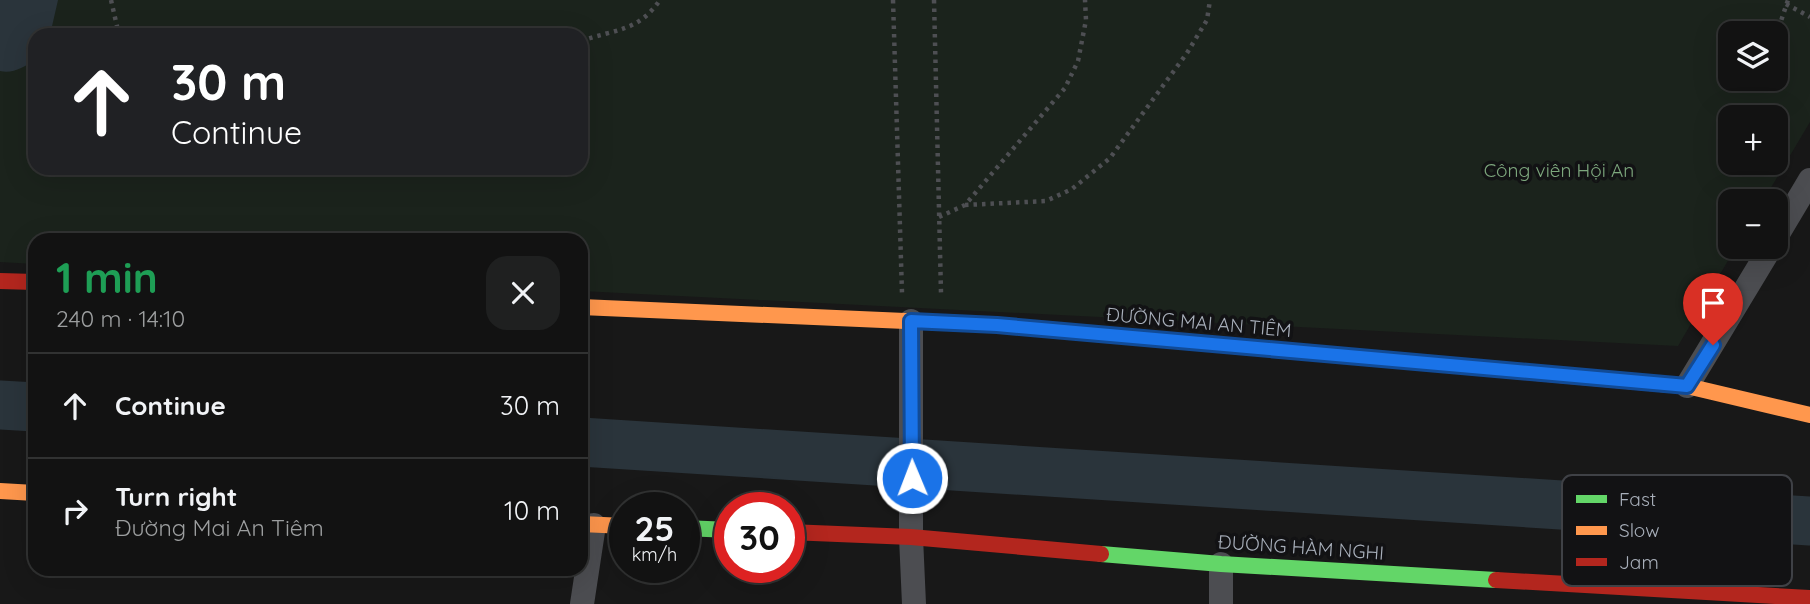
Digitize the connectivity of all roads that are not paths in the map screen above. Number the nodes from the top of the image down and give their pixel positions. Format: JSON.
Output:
{"nodes":[{"id":1,"x":1810,"y":180,"type":"edge"},
{"id":2,"x":1788,"y":217,"type":"edge"},
{"id":3,"x":1764,"y":259,"type":"edge"},
{"id":4,"x":0,"y":281,"type":"edge"},
{"id":5,"x":28,"y":282,"type":"edge"},
{"id":6,"x":588,"y":307,"type":"edge"},
{"id":7,"x":906,"y":321,"type":"junction"},
{"id":8,"x":1687,"y":386,"type":"junction"},
{"id":9,"x":1810,"y":415,"type":"edge"},
{"id":10,"x":0,"y":491,"type":"edge"},
{"id":11,"x":28,"y":493,"type":"edge"},
{"id":12,"x":588,"y":524,"type":"edge"},
{"id":13,"x":609,"y":525,"type":"edge"},
{"id":14,"x":805,"y":533,"type":"edge"},
{"id":15,"x":911,"y":537,"type":"junction"},
{"id":16,"x":1221,"y":564,"type":"junction"},
{"id":17,"x":584,"y":576,"type":"edge"},
{"id":18,"x":1583,"y":595,"type":"edge"},
{"id":19,"x":1810,"y":598,"type":"edge"},
{"id":20,"x":582,"y":604,"type":"edge"},
{"id":21,"x":914,"y":604,"type":"edge"},
{"id":22,"x":1222,"y":604,"type":"edge"}],
"edges":[{"from":1,"to":2,"type":"street"},
{"from":3,"to":8,"type":"street"},
{"from":4,"to":5,"type":"street"},
{"from":6,"to":7,"type":"street","name":"ĐƯỜNG MAI AN TIÊM"},
{"from":7,"to":8,"type":"street","name":"ĐƯỜNG MAI AN TIÊM"},
{"from":7,"to":15,"type":"street"},
{"from":8,"to":9,"type":"street","name":"ĐƯỜNG MAI AN TIÊM"},
{"from":10,"to":11,"type":"street"},
{"from":12,"to":13,"type":"street"},
{"from":14,"to":15,"type":"street","name":"ĐƯỜNG HÀM NGHI"},
{"from":15,"to":16,"type":"street","name":"ĐƯỜNG HÀM NGHI"},
{"from":15,"to":21,"type":"street"},
{"from":16,"to":18,"type":"street","name":"ĐƯỜNG HÀM NGHI"},
{"from":16,"to":22,"type":"street"},
{"from":17,"to":20,"type":"street"},
{"from":18,"to":19,"type":"street","name":"ĐƯỜNG HÀM NGHI"}]}
